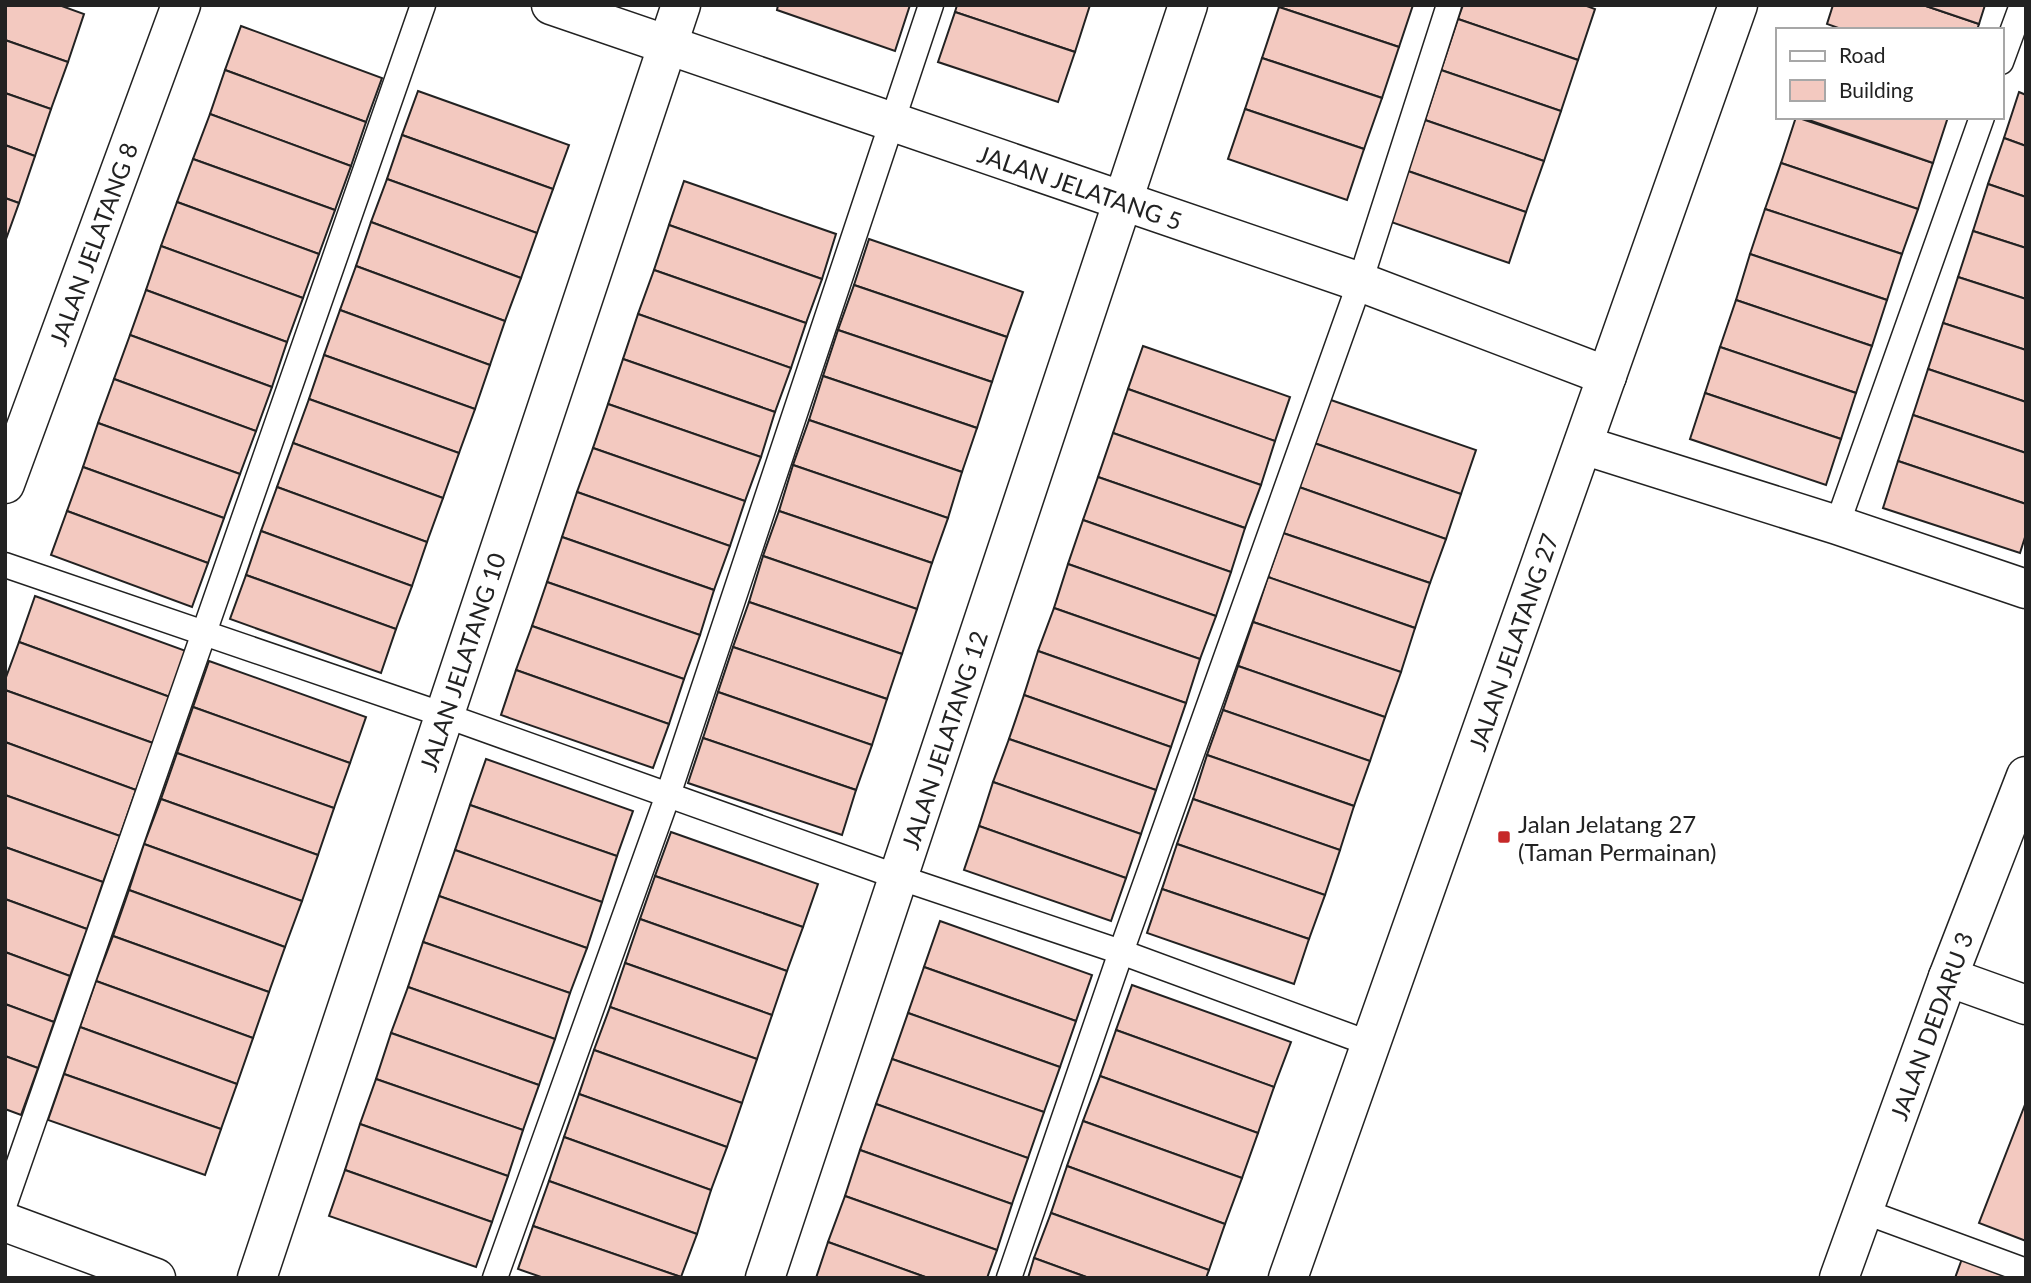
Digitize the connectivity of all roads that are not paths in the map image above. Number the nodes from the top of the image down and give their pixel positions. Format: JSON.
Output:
{"nodes":[{"id":1,"x":181,"y":5,"type":"edge"},
{"id":2,"x":423,"y":5,"type":"edge"},
{"id":3,"x":551,"y":5,"type":"edge"},
{"id":4,"x":681,"y":5,"type":"edge"},
{"id":5,"x":931,"y":5,"type":"edge"},
{"id":6,"x":1188,"y":5,"type":"edge"},
{"id":7,"x":1449,"y":5,"type":"edge"},
{"id":8,"x":1738,"y":5,"type":"edge"},
{"id":9,"x":2022,"y":5,"type":"edge"},
{"id":10,"x":668,"y":46,"type":"junction"},
{"id":11,"x":2003,"y":57,"type":"edge"},
{"id":12,"x":1981,"y":119,"type":"edge"},
{"id":13,"x":891,"y":122,"type":"junction"},
{"id":14,"x":1123,"y":202,"type":"junction"},
{"id":15,"x":1360,"y":282,"type":"junction"},
{"id":16,"x":1607,"y":376,"type":"junction"},
{"id":17,"x":1583,"y":445,"type":"junction"},
{"id":18,"x":5,"y":484,"type":"edge"},
{"id":19,"x":1837,"y":525,"type":"junction"},
{"id":20,"x":5,"y":565,"type":"edge"},
{"id":21,"x":2026,"y":589,"type":"edge"},
{"id":22,"x":204,"y":633,"type":"junction"},
{"id":23,"x":444,"y":715,"type":"junction"},
{"id":24,"x":2026,"y":776,"type":"edge"},
{"id":25,"x":668,"y":795,"type":"junction"},
{"id":26,"x":898,"y":877,"type":"junction"},
{"id":27,"x":1121,"y":952,"type":"junction"},
{"id":28,"x":1948,"y":976,"type":"junction"},
{"id":29,"x":2026,"y":1005,"type":"edge"},
{"id":30,"x":1371,"y":1044,"type":"junction"},
{"id":31,"x":5,"y":1203,"type":"edge"},
{"id":32,"x":1863,"y":1211,"type":"junction"},
{"id":33,"x":5,"y":1222,"type":"edge"},
{"id":34,"x":2026,"y":1271,"type":"edge"},
{"id":35,"x":156,"y":1278,"type":"edge"},
{"id":36,"x":257,"y":1278,"type":"edge"},
{"id":37,"x":495,"y":1278,"type":"edge"},
{"id":38,"x":765,"y":1278,"type":"edge"},
{"id":39,"x":1009,"y":1278,"type":"edge"},
{"id":40,"x":1288,"y":1278,"type":"edge"},
{"id":41,"x":1839,"y":1278,"type":"edge"}],
"edges":[{"from":1,"to":18,"type":"street","name":"JALAN JELATANG 8"},
{"from":2,"to":22,"type":"lane"},
{"from":3,"to":10,"type":"street","name":"JALAN JELATANG 5"},
{"from":4,"to":10,"type":"street"},
{"from":5,"to":13,"type":"lane"},
{"from":6,"to":14,"type":"street","name":"JALAN JELATANG 12"},
{"from":7,"to":15,"type":"lane"},
{"from":8,"to":16,"type":"street","name":"JALAN JELATANG 27"},
{"from":9,"to":11,"type":"lane"},
{"from":10,"to":13,"type":"street","name":"JALAN JELATANG 5"},
{"from":10,"to":23,"type":"street","name":"JALAN JELATANG 10"},
{"from":12,"to":19,"type":"lane"},
{"from":13,"to":14,"type":"street","name":"JALAN JELATANG 5"},
{"from":13,"to":25,"type":"lane"},
{"from":14,"to":15,"type":"street","name":"JALAN JELATANG 5"},
{"from":14,"to":26,"type":"street","name":"JALAN JELATANG 12"},
{"from":15,"to":16,"type":"street","name":"JALAN JELATANG 5"},
{"from":15,"to":27,"type":"lane"},
{"from":16,"to":17,"type":"street","name":"JALAN JELATANG 27"},
{"from":17,"to":19,"type":"street"},
{"from":17,"to":30,"type":"street","name":"JALAN JELATANG 27"},
{"from":19,"to":21,"type":"street"},
{"from":20,"to":22,"type":"lane"},
{"from":22,"to":23,"type":"lane"},
{"from":22,"to":31,"type":"lane"},
{"from":23,"to":25,"type":"lane"},
{"from":23,"to":36,"type":"street","name":"JALAN JELATANG 10"},
{"from":24,"to":28,"type":"street","name":"JALAN DEDARU 3"},
{"from":25,"to":26,"type":"lane"},
{"from":25,"to":37,"type":"lane"},
{"from":26,"to":27,"type":"lane"},
{"from":26,"to":38,"type":"street","name":"JALAN JELATANG 12"},
{"from":27,"to":30,"type":"lane"},
{"from":27,"to":39,"type":"lane"},
{"from":28,"to":29,"type":"street"},
{"from":28,"to":32,"type":"street","name":"JALAN DEDARU 3"},
{"from":30,"to":40,"type":"street","name":"JALAN JELATANG 27"},
{"from":32,"to":34,"type":"lane"},
{"from":32,"to":41,"type":"street","name":"JALAN DEDARU 3"},
{"from":33,"to":35,"type":"street"}]}
